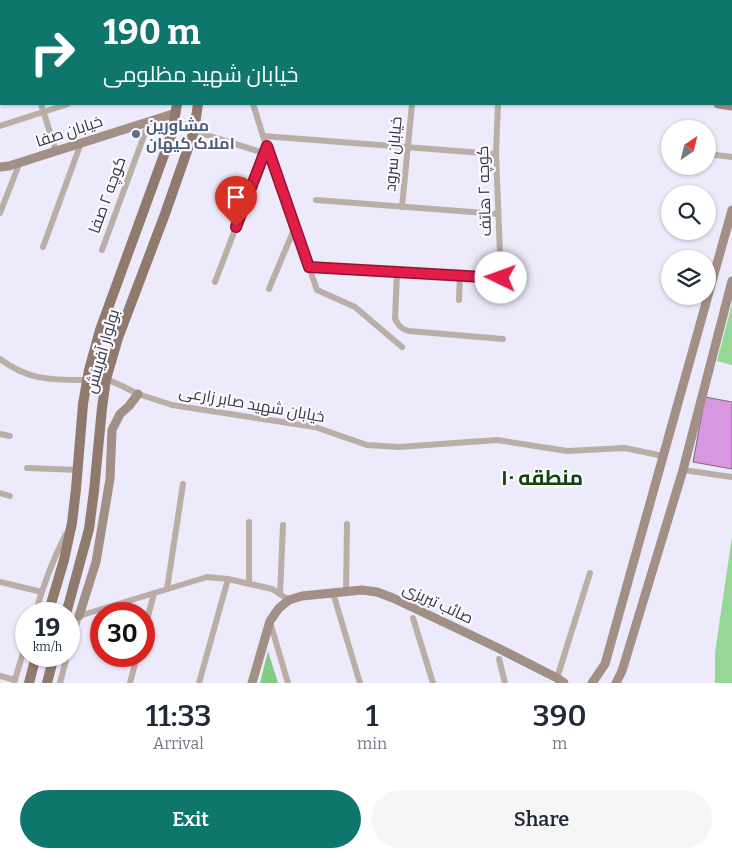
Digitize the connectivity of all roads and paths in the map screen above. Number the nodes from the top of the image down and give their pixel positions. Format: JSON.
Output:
{"nodes":[{"id":1,"x":41,"y":105,"type":"edge"},
{"id":2,"x":65,"y":105,"type":"edge"},
{"id":3,"x":198,"y":105,"type":"edge"},
{"id":4,"x":253,"y":105,"type":"edge"},
{"id":5,"x":412,"y":105,"type":"edge"},
{"id":6,"x":498,"y":105,"type":"edge"},
{"id":7,"x":176,"y":108,"type":"edge"},
{"id":8,"x":43,"y":112,"type":"junction"},
{"id":9,"x":149,"y":122,"type":"junction"},
{"id":10,"x":0,"y":126,"type":"edge"},
{"id":11,"x":194,"y":131,"type":"junction"},
{"id":12,"x":263,"y":136,"type":"junction"},
{"id":13,"x":82,"y":143,"type":"junction"},
{"id":14,"x":407,"y":147,"type":"junction"},
{"id":15,"x":265,"y":150,"type":"junction"},
{"id":16,"x":56,"y":151,"type":"junction"},
{"id":17,"x":496,"y":154,"type":"junction"},
{"id":18,"x":716,"y":155,"type":"edge"},
{"id":19,"x":732,"y":157,"type":"edge"},
{"id":20,"x":20,"y":162,"type":"junction"},
{"id":21,"x":0,"y":167,"type":"edge"},
{"id":22,"x":316,"y":200,"type":"dead end"},
{"id":23,"x":402,"y":207,"type":"junction"},
{"id":24,"x":732,"y":210,"type":"edge"},
{"id":25,"x":0,"y":213,"type":"edge"},
{"id":26,"x":498,"y":214,"type":"junction"},
{"id":27,"x":295,"y":227,"type":"junction"},
{"id":28,"x":42,"y":247,"type":"dead end"},
{"id":29,"x":102,"y":250,"type":"dead end"},
{"id":30,"x":309,"y":267,"type":"junction"},
{"id":31,"x":398,"y":272,"type":"junction"},
{"id":32,"x":460,"y":276,"type":"junction"},
{"id":33,"x":732,"y":281,"type":"edge"},
{"id":34,"x":215,"y":282,"type":"dead end"},
{"id":35,"x":269,"y":289,"type":"dead end"},
{"id":36,"x":459,"y":300,"type":"dead end"},
{"id":37,"x":503,"y":338,"type":"dead end"},
{"id":38,"x":402,"y":347,"type":"dead end"},
{"id":39,"x":0,"y":359,"type":"edge"},
{"id":40,"x":87,"y":380,"type":"junction"},
{"id":41,"x":106,"y":380,"type":"junction"},
{"id":42,"x":138,"y":394,"type":"junction"},
{"id":43,"x":0,"y":434,"type":"edge"},
{"id":44,"x":10,"y":436,"type":"dead end"},
{"id":45,"x":663,"y":456,"type":"junction"},
{"id":46,"x":27,"y":468,"type":"dead end"},
{"id":47,"x":78,"y":470,"type":"junction"},
{"id":48,"x":682,"y":470,"type":"junction"},
{"id":49,"x":732,"y":477,"type":"edge"},
{"id":50,"x":183,"y":484,"type":"dead end"},
{"id":51,"x":0,"y":493,"type":"edge"},
{"id":52,"x":10,"y":496,"type":"dead end"},
{"id":53,"x":249,"y":522,"type":"dead end"},
{"id":54,"x":72,"y":523,"type":"junction"},
{"id":55,"x":347,"y":524,"type":"dead end"},
{"id":56,"x":283,"y":525,"type":"dead end"},
{"id":57,"x":590,"y":573,"type":"dead end"},
{"id":58,"x":228,"y":579,"type":"junction"},
{"id":59,"x":0,"y":582,"type":"edge"},
{"id":60,"x":249,"y":584,"type":"junction"},
{"id":61,"x":167,"y":589,"type":"junction"},
{"id":62,"x":42,"y":592,"type":"junction"},
{"id":63,"x":346,"y":592,"type":"junction"},
{"id":64,"x":154,"y":593,"type":"junction"},
{"id":65,"x":332,"y":593,"type":"junction"},
{"id":66,"x":280,"y":594,"type":"junction"},
{"id":67,"x":289,"y":600,"type":"junction"},
{"id":68,"x":39,"y":602,"type":"edge"},
{"id":69,"x":52,"y":602,"type":"edge"},
{"id":70,"x":69,"y":602,"type":"edge"},
{"id":71,"x":152,"y":602,"type":"edge"},
{"id":72,"x":80,"y":610,"type":"edge"},
{"id":73,"x":80,"y":615,"type":"edge"},
{"id":74,"x":413,"y":618,"type":"dead end"},
{"id":75,"x":270,"y":621,"type":"junction"},
{"id":76,"x":499,"y":659,"type":"dead end"},
{"id":77,"x":19,"y":667,"type":"edge"},
{"id":78,"x":33,"y":667,"type":"edge"},
{"id":79,"x":51,"y":667,"type":"edge"},
{"id":80,"x":64,"y":667,"type":"edge"},
{"id":81,"x":134,"y":667,"type":"edge"},
{"id":82,"x":0,"y":676,"type":"edge"},
{"id":83,"x":562,"y":681,"type":"edge"},
{"id":84,"x":15,"y":682,"type":"edge"},
{"id":85,"x":29,"y":683,"type":"edge"},
{"id":86,"x":47,"y":683,"type":"edge"},
{"id":87,"x":60,"y":683,"type":"edge"},
{"id":88,"x":130,"y":683,"type":"edge"},
{"id":89,"x":199,"y":683,"type":"edge"},
{"id":90,"x":252,"y":683,"type":"edge"},
{"id":91,"x":288,"y":683,"type":"edge"},
{"id":92,"x":360,"y":683,"type":"edge"},
{"id":93,"x":433,"y":683,"type":"edge"},
{"id":94,"x":505,"y":683,"type":"edge"},
{"id":95,"x":592,"y":683,"type":"edge"},
{"id":96,"x":616,"y":683,"type":"edge"}],
"edges":[{"from":1,"to":8,"type":"street"},
{"from":2,"to":8,"type":"street"},
{"from":3,"to":11,"type":"main road","name":"بولوار آفرینش"},
{"from":4,"to":12,"type":"street"},
{"from":5,"to":14,"type":"street","name":"خیابان سرود"},
{"from":6,"to":17,"type":"street","name":"کوچه ۲ هاتف"},
{"from":7,"to":9,"type":"street","name":"خیابان صفا"},
{"from":7,"to":40,"type":"main road","name":"بولوار آفرینش"},
{"from":8,"to":10,"type":"street"},
{"from":8,"to":16,"type":"street"},
{"from":9,"to":13,"type":"street","name":"خیابان صفا"},
{"from":9,"to":29,"type":"street","name":"کوچه ۲ صفا"},
{"from":11,"to":15,"type":"street"},
{"from":11,"to":41,"type":"main road","name":"بولوار آفرینش"},
{"from":12,"to":14,"type":"street"},
{"from":12,"to":15,"type":"street"},
{"from":13,"to":16,"type":"street","name":"خیابان صفا"},
{"from":13,"to":28,"type":"street"},
{"from":14,"to":17,"type":"street"},
{"from":14,"to":23,"type":"street","name":"خیابان سرود"},
{"from":15,"to":27,"type":"street"},
{"from":15,"to":34,"type":"street"},
{"from":16,"to":20,"type":"street","name":"خیابان صفا"},
{"from":17,"to":26,"type":"street","name":"کوچه ۲ هاتف"},
{"from":18,"to":19,"type":"street"},
{"from":20,"to":21,"type":"street","name":"خیابان صفا"},
{"from":20,"to":25,"type":"street"},
{"from":22,"to":23,"type":"street"},
{"from":23,"to":26,"type":"street"},
{"from":24,"to":45,"type":"street"},
{"from":26,"to":32,"type":"street","name":"کوچه ۲ هاتف"},
{"from":27,"to":30,"type":"street"},
{"from":27,"to":35,"type":"street"},
{"from":30,"to":31,"type":"street"},
{"from":30,"to":38,"type":"street"},
{"from":31,"to":32,"type":"street"},
{"from":31,"to":37,"type":"street"},
{"from":32,"to":36,"type":"street"},
{"from":33,"to":48,"type":"street"},
{"from":39,"to":40,"type":"street"},
{"from":40,"to":47,"type":"main road","name":"بولوار آفرینش"},
{"from":41,"to":42,"type":"street","name":"خیابان شهید صابر زارعی"},
{"from":41,"to":70,"type":"main road","name":"بولوار آفرینش"},
{"from":42,"to":45,"type":"street","name":"خیابان شهید صابر زارعی"},
{"from":42,"to":72,"type":"street"},
{"from":43,"to":44,"type":"street"},
{"from":45,"to":95,"type":"street"},
{"from":46,"to":47,"type":"street"},
{"from":47,"to":54,"type":"main road","name":"بولوار آفرینش"},
{"from":48,"to":49,"type":"street"},
{"from":48,"to":96,"type":"street"},
{"from":50,"to":61,"type":"street"},
{"from":51,"to":52,"type":"street"},
{"from":53,"to":60,"type":"street"},
{"from":54,"to":62,"type":"street"},
{"from":54,"to":69,"type":"main road","name":"بولوار آفرینش"},
{"from":55,"to":63,"type":"street"},
{"from":56,"to":66,"type":"street"},
{"from":57,"to":83,"type":"street"},
{"from":58,"to":60,"type":"street"},
{"from":58,"to":61,"type":"street"},
{"from":58,"to":89,"type":"street"},
{"from":59,"to":62,"type":"street"},
{"from":60,"to":66,"type":"street"},
{"from":61,"to":64,"type":"street"},
{"from":62,"to":68,"type":"street"},
{"from":63,"to":65,"type":"street","name":"صائب تبریزی"},
{"from":63,"to":83,"type":"street","name":"صائب تبریزی"},
{"from":64,"to":71,"type":"street"},
{"from":64,"to":73,"type":"street"},
{"from":65,"to":67,"type":"street","name":"صائب تبریزی"},
{"from":65,"to":92,"type":"street"},
{"from":66,"to":67,"type":"street"},
{"from":67,"to":75,"type":"street"},
{"from":74,"to":93,"type":"street"},
{"from":75,"to":90,"type":"street"},
{"from":75,"to":91,"type":"street"},
{"from":76,"to":94,"type":"street"},
{"from":77,"to":84,"type":"street"},
{"from":78,"to":85,"type":"main road"},
{"from":79,"to":86,"type":"main road"},
{"from":80,"to":87,"type":"street"},
{"from":81,"to":88,"type":"street"},
{"from":82,"to":84,"type":"street"}]}
